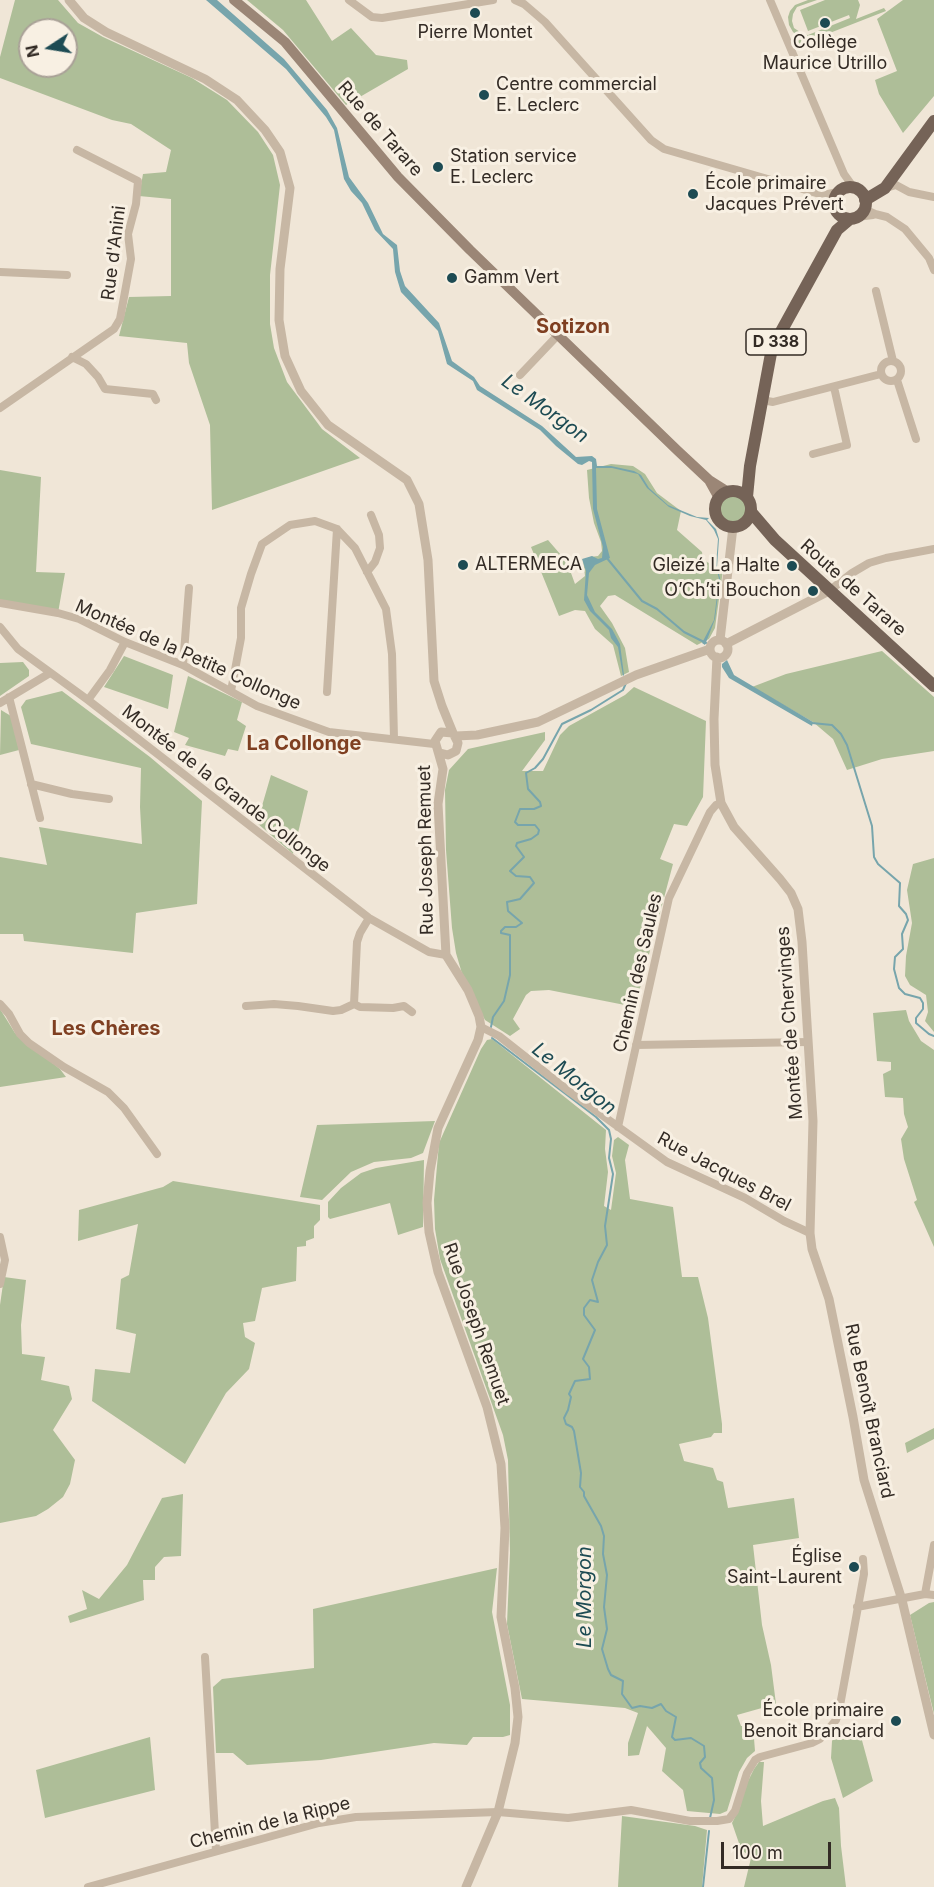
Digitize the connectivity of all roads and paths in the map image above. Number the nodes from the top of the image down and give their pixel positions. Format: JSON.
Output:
{"nodes":[{"id":1,"x":69,"y":0,"type":"edge"},
{"id":2,"x":234,"y":0,"type":"edge"},
{"id":3,"x":349,"y":0,"type":"edge"},
{"id":4,"x":493,"y":0,"type":"edge"},
{"id":5,"x":514,"y":0,"type":"edge"},
{"id":6,"x":771,"y":0,"type":"edge"},
{"id":7,"x":934,"y":121,"type":"edge"},
{"id":8,"x":77,"y":150,"type":"dead end"},
{"id":9,"x":885,"y":188,"type":"junction"},
{"id":10,"x":823,"y":195,"type":"junction"},
{"id":11,"x":934,"y":197,"type":"edge"},
{"id":12,"x":852,"y":202,"type":"junction"},
{"id":13,"x":933,"y":264,"type":"edge"},
{"id":14,"x":0,"y":272,"type":"edge"},
{"id":15,"x":67,"y":274,"type":"dead end"},
{"id":16,"x":876,"y":291,"type":"dead end"},
{"id":17,"x":558,"y":335,"type":"junction"},
{"id":18,"x":72,"y":357,"type":"junction"},
{"id":19,"x":892,"y":361,"type":"junction"},
{"id":20,"x":881,"y":374,"type":"junction"},
{"id":21,"x":520,"y":375,"type":"dead end"},
{"id":22,"x":897,"y":380,"type":"junction"},
{"id":23,"x":834,"y":387,"type":"junction"},
{"id":24,"x":156,"y":399,"type":"dead end"},
{"id":25,"x":762,"y":400,"type":"junction"},
{"id":26,"x":0,"y":408,"type":"edge"},
{"id":27,"x":916,"y":439,"type":"dead end"},
{"id":28,"x":813,"y":454,"type":"dead end"},
{"id":29,"x":750,"y":466,"type":"junction"},
{"id":30,"x":726,"y":494,"type":"junction"},
{"id":31,"x":747,"y":497,"type":"junction"},
{"id":32,"x":371,"y":515,"type":"dead end"},
{"id":33,"x":749,"y":517,"type":"junction"},
{"id":34,"x":733,"y":527,"type":"junction"},
{"id":35,"x":337,"y":529,"type":"junction"},
{"id":36,"x":934,"y":549,"type":"edge"},
{"id":37,"x":367,"y":572,"type":"junction"},
{"id":38,"x":189,"y":588,"type":"dead end"},
{"id":39,"x":829,"y":591,"type":"junction"},
{"id":40,"x":0,"y":603,"type":"edge"},
{"id":41,"x":0,"y":627,"type":"edge"},
{"id":42,"x":125,"y":642,"type":"junction"},
{"id":43,"x":723,"y":642,"type":"junction"},
{"id":44,"x":710,"y":649,"type":"junction"},
{"id":45,"x":717,"y":657,"type":"junction"},
{"id":46,"x":183,"y":665,"type":"junction"},
{"id":47,"x":50,"y":673,"type":"junction"},
{"id":48,"x":934,"y":686,"type":"edge"},
{"id":49,"x":231,"y":690,"type":"junction"},
{"id":50,"x":327,"y":693,"type":"dead end"},
{"id":51,"x":9,"y":697,"type":"junction"},
{"id":52,"x":88,"y":700,"type":"junction"},
{"id":53,"x":0,"y":704,"type":"edge"},
{"id":54,"x":442,"y":706,"type":"junction"},
{"id":55,"x":438,"y":734,"type":"junction"},
{"id":56,"x":454,"y":734,"type":"junction"},
{"id":57,"x":477,"y":735,"type":"junction"},
{"id":58,"x":394,"y":739,"type":"junction"},
{"id":59,"x":434,"y":744,"type":"junction"},
{"id":60,"x":440,"y":753,"type":"junction"},
{"id":61,"x":454,"y":753,"type":"junction"},
{"id":62,"x":443,"y":769,"type":"junction"},
{"id":63,"x":31,"y":784,"type":"junction"},
{"id":64,"x":109,"y":799,"type":"dead end"},
{"id":65,"x":721,"y":803,"type":"junction"},
{"id":66,"x":40,"y":818,"type":"dead end"},
{"id":67,"x":369,"y":918,"type":"junction"},
{"id":68,"x":446,"y":955,"type":"junction"},
{"id":69,"x":0,"y":1004,"type":"edge"},
{"id":70,"x":354,"y":1004,"type":"junction"},
{"id":71,"x":246,"y":1006,"type":"dead end"},
{"id":72,"x":412,"y":1012,"type":"dead end"},
{"id":73,"x":481,"y":1027,"type":"junction"},
{"id":74,"x":808,"y":1042,"type":"junction"},
{"id":75,"x":636,"y":1045,"type":"junction"},
{"id":76,"x":618,"y":1127,"type":"junction"},
{"id":77,"x":157,"y":1154,"type":"dead end"},
{"id":78,"x":810,"y":1233,"type":"junction"},
{"id":79,"x":0,"y":1237,"type":"edge"},
{"id":80,"x":0,"y":1284,"type":"edge"},
{"id":81,"x":934,"y":1545,"type":"edge"},
{"id":82,"x":863,"y":1559,"type":"dead end"},
{"id":83,"x":930,"y":1595,"type":"edge"},
{"id":84,"x":902,"y":1600,"type":"junction"},
{"id":85,"x":857,"y":1607,"type":"junction"},
{"id":86,"x":205,"y":1657,"type":"dead end"},
{"id":87,"x":934,"y":1735,"type":"edge"},
{"id":88,"x":498,"y":1812,"type":"junction"},
{"id":89,"x":216,"y":1851,"type":"junction"},
{"id":90,"x":88,"y":1887,"type":"edge"},
{"id":91,"x":466,"y":1887,"type":"edge"}],
"edges":[{"from":1,"to":54,"type":"street"},
{"from":2,"to":17,"type":"main road","name":"Rue de Tarare"},
{"from":3,"to":4,"type":"street"},
{"from":5,"to":10,"type":"street"},
{"from":6,"to":12,"type":"street"},
{"from":7,"to":9,"type":"main road","number":"D 338"},
{"from":8,"to":18,"type":"street","name":"Rue d'Anini"},
{"from":9,"to":11,"type":"street"},
{"from":9,"to":12,"type":"main road","number":"D 338"},
{"from":10,"to":12,"type":"street"},
{"from":10,"to":12,"type":"street"},
{"from":12,"to":13,"type":"street"},
{"from":12,"to":25,"type":"main road","number":"D 338"},
{"from":14,"to":15,"type":"street"},
{"from":16,"to":19,"type":"street"},
{"from":17,"to":21,"type":"street"},
{"from":17,"to":30,"type":"main road","name":"Rue de Tarare"},
{"from":18,"to":24,"type":"street"},
{"from":18,"to":26,"type":"street","name":"Rue d'Anini"},
{"from":19,"to":20,"type":"street"},
{"from":19,"to":22,"type":"street"},
{"from":20,"to":22,"type":"street"},
{"from":20,"to":23,"type":"street"},
{"from":22,"to":27,"type":"street"},
{"from":23,"to":25,"type":"street"},
{"from":23,"to":28,"type":"street"},
{"from":25,"to":29,"type":"main road","number":"D 338"},
{"from":29,"to":30,"type":"main road","number":"D 338"},
{"from":29,"to":31,"type":"main road","number":"D 338"},
{"from":30,"to":31,"type":"main road"},
{"from":30,"to":34,"type":"main road"},
{"from":31,"to":33,"type":"main road"},
{"from":32,"to":37,"type":"street"},
{"from":33,"to":34,"type":"main road"},
{"from":33,"to":39,"type":"main road","name":"Route de Tarare"},
{"from":34,"to":43,"type":"street"},
{"from":35,"to":37,"type":"street"},
{"from":35,"to":49,"type":"street"},
{"from":35,"to":50,"type":"street"},
{"from":36,"to":39,"type":"street"},
{"from":37,"to":58,"type":"street"},
{"from":38,"to":46,"type":"street"},
{"from":39,"to":43,"type":"street"},
{"from":39,"to":48,"type":"main road","name":"Route de Tarare"},
{"from":40,"to":42,"type":"street","name":"Montée de la Petite Collonge"},
{"from":41,"to":47,"type":"street","name":"Montée de la Grande Collonge"},
{"from":42,"to":46,"type":"street","name":"Montée de la Petite Collonge"},
{"from":42,"to":52,"type":"street"},
{"from":43,"to":44,"type":"street"},
{"from":43,"to":45,"type":"street"},
{"from":44,"to":45,"type":"street"},
{"from":44,"to":57,"type":"street"},
{"from":45,"to":65,"type":"street","name":"Montée de Chervinges"},
{"from":46,"to":49,"type":"street","name":"Montée de la Petite Collonge"},
{"from":47,"to":51,"type":"street"},
{"from":47,"to":52,"type":"street","name":"Montée de la Grande Collonge"},
{"from":49,"to":58,"type":"street","name":"Montée de la Petite Collonge"},
{"from":51,"to":53,"type":"street"},
{"from":51,"to":63,"type":"street"},
{"from":52,"to":67,"type":"street","name":"Montée de la Grande Collonge"},
{"from":54,"to":55,"type":"street"},
{"from":54,"to":56,"type":"street"},
{"from":55,"to":56,"type":"street"},
{"from":55,"to":59,"type":"street"},
{"from":56,"to":57,"type":"street"},
{"from":56,"to":61,"type":"street"},
{"from":57,"to":61,"type":"street"},
{"from":58,"to":59,"type":"street","name":"Montée de la Petite Collonge"},
{"from":59,"to":60,"type":"street"},
{"from":60,"to":61,"type":"street"},
{"from":60,"to":62,"type":"street","name":"Rue Joseph Remuet"},
{"from":61,"to":62,"type":"street"},
{"from":62,"to":68,"type":"street","name":"Rue Joseph Remuet"},
{"from":63,"to":64,"type":"street"},
{"from":63,"to":66,"type":"street"},
{"from":65,"to":74,"type":"street","name":"Montée de Chervinges"},
{"from":65,"to":75,"type":"street","name":"Chemin des Saules"},
{"from":67,"to":68,"type":"street","name":"Montée de la Grande Collonge"},
{"from":67,"to":70,"type":"street"},
{"from":68,"to":73,"type":"street","name":"Rue Joseph Remuet"},
{"from":69,"to":77,"type":"street"},
{"from":70,"to":71,"type":"street"},
{"from":70,"to":72,"type":"street"},
{"from":73,"to":76,"type":"street","name":"Rue Jacques Brel"},
{"from":73,"to":88,"type":"street","name":"Rue Joseph Remuet"},
{"from":74,"to":75,"type":"street"},
{"from":74,"to":78,"type":"street","name":"Montée de Chervinges"},
{"from":75,"to":76,"type":"street","name":"Chemin des Saules"},
{"from":76,"to":78,"type":"street","name":"Rue Jacques Brel"},
{"from":78,"to":84,"type":"street","name":"Rue Benoît Branciard"},
{"from":79,"to":80,"type":"street"},
{"from":81,"to":83,"type":"street"},
{"from":82,"to":85,"type":"street"},
{"from":83,"to":84,"type":"street"},
{"from":84,"to":85,"type":"street"},
{"from":84,"to":87,"type":"street","name":"Rue Benoît Branciard"},
{"from":85,"to":88,"type":"street","name":"Chemin de la Rippe"},
{"from":86,"to":89,"type":"street"},
{"from":88,"to":89,"type":"street","name":"Chemin de la Rippe"},
{"from":88,"to":91,"type":"street","name":"Rue Joseph Remuet"},
{"from":89,"to":90,"type":"street","name":"Chemin de la Rippe"}]}
